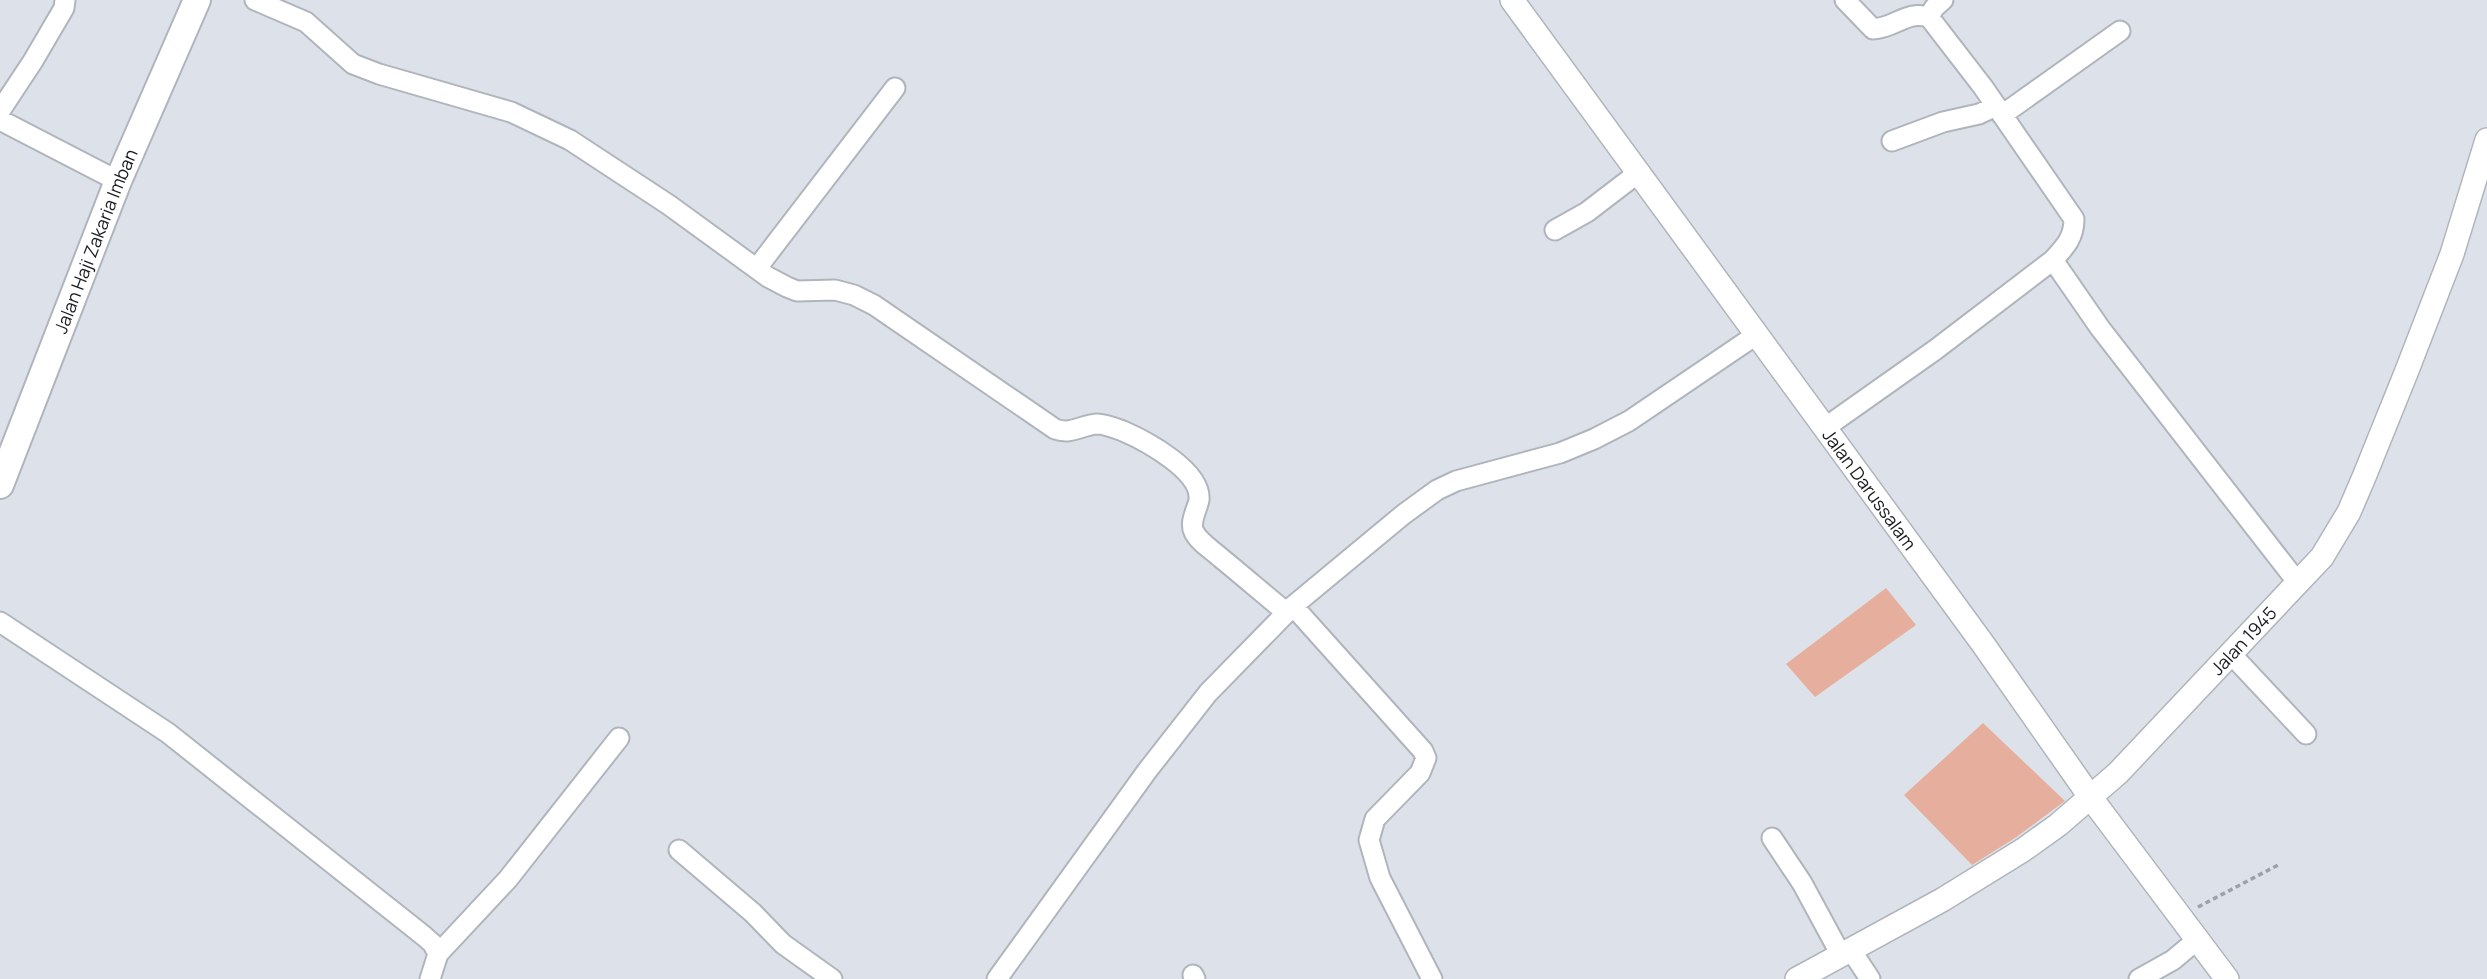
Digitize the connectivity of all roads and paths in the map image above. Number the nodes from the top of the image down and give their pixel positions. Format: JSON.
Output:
{"nodes":[{"id":1,"x":65,"y":0,"type":"edge"},
{"id":2,"x":197,"y":0,"type":"edge"},
{"id":3,"x":255,"y":0,"type":"edge"},
{"id":4,"x":1512,"y":0,"type":"edge"},
{"id":5,"x":1845,"y":0,"type":"edge"},
{"id":6,"x":1943,"y":0,"type":"edge"},
{"id":7,"x":1929,"y":17,"type":"junction"},
{"id":8,"x":2120,"y":31,"type":"dead end"},
{"id":9,"x":895,"y":88,"type":"dead end"},
{"id":10,"x":0,"y":111,"type":"edge"},
{"id":11,"x":1999,"y":111,"type":"junction"},
{"id":12,"x":0,"y":120,"type":"edge"},
{"id":13,"x":1892,"y":141,"type":"dead end"},
{"id":14,"x":2485,"y":146,"type":"edge"},
{"id":15,"x":1638,"y":173,"type":"junction"},
{"id":16,"x":117,"y":181,"type":"junction"},
{"id":17,"x":1555,"y":230,"type":"dead end"},
{"id":18,"x":2053,"y":260,"type":"junction"},
{"id":19,"x":757,"y":268,"type":"junction"},
{"id":20,"x":1756,"y":334,"type":"junction"},
{"id":21,"x":1826,"y":427,"type":"junction"},
{"id":22,"x":0,"y":485,"type":"edge"},
{"id":23,"x":2298,"y":583,"type":"junction"},
{"id":24,"x":1290,"y":610,"type":"junction"},
{"id":25,"x":0,"y":622,"type":"edge"},
{"id":26,"x":2231,"y":654,"type":"junction"},
{"id":27,"x":2306,"y":734,"type":"dead end"},
{"id":28,"x":619,"y":738,"type":"dead end"},
{"id":29,"x":2091,"y":798,"type":"junction"},
{"id":30,"x":1772,"y":838,"type":"dead end"},
{"id":31,"x":679,"y":850,"type":"dead end"},
{"id":32,"x":2280,"y":864,"type":"dead end"},
{"id":33,"x":2181,"y":915,"type":"junction"},
{"id":34,"x":2198,"y":939,"type":"junction"},
{"id":35,"x":1846,"y":952,"type":"junction"},
{"id":36,"x":438,"y":954,"type":"junction"},
{"id":37,"x":430,"y":979,"type":"edge"},
{"id":38,"x":832,"y":979,"type":"edge"},
{"id":39,"x":997,"y":979,"type":"edge"},
{"id":40,"x":1432,"y":979,"type":"edge"},
{"id":41,"x":1797,"y":979,"type":"edge"},
{"id":42,"x":1870,"y":979,"type":"edge"},
{"id":43,"x":2139,"y":979,"type":"edge"},
{"id":44,"x":2227,"y":979,"type":"edge"}],
"edges":[{"from":1,"to":10,"type":"street"},
{"from":2,"to":16,"type":"main road","name":"Jalan Haji Zakaria Imban"},
{"from":3,"to":19,"type":"street"},
{"from":4,"to":15,"type":"street","name":"Jalan Darussalam"},
{"from":5,"to":7,"type":"street"},
{"from":6,"to":7,"type":"street"},
{"from":7,"to":11,"type":"street"},
{"from":8,"to":11,"type":"street"},
{"from":9,"to":19,"type":"street"},
{"from":11,"to":13,"type":"street"},
{"from":11,"to":18,"type":"street"},
{"from":12,"to":16,"type":"street"},
{"from":14,"to":23,"type":"street","name":"Jalan 1945"},
{"from":15,"to":17,"type":"street"},
{"from":15,"to":20,"type":"street","name":"Jalan Darussalam"},
{"from":16,"to":22,"type":"main road","name":"Jalan Haji Zakaria Imban"},
{"from":18,"to":21,"type":"street"},
{"from":18,"to":23,"type":"street"},
{"from":19,"to":24,"type":"street"},
{"from":20,"to":21,"type":"street","name":"Jalan Darussalam"},
{"from":20,"to":24,"type":"street"},
{"from":21,"to":29,"type":"street","name":"Jalan Darussalam"},
{"from":23,"to":26,"type":"street","name":"Jalan 1945"},
{"from":24,"to":39,"type":"street"},
{"from":24,"to":40,"type":"street"},
{"from":25,"to":36,"type":"street"},
{"from":26,"to":27,"type":"street"},
{"from":26,"to":29,"type":"street","name":"Jalan 1945"},
{"from":28,"to":36,"type":"street"},
{"from":29,"to":33,"type":"street","name":"Jalan Darussalam"},
{"from":29,"to":35,"type":"street","name":"Jalan 1945"},
{"from":30,"to":35,"type":"street"},
{"from":31,"to":38,"type":"street"},
{"from":32,"to":33,"type":"path"},
{"from":33,"to":34,"type":"street","name":"Jalan Darussalam"},
{"from":34,"to":43,"type":"street"},
{"from":34,"to":44,"type":"street","name":"Jalan Darussalam"},
{"from":35,"to":41,"type":"street","name":"Jalan 1945"},
{"from":35,"to":42,"type":"street"},
{"from":36,"to":37,"type":"street"}]}
